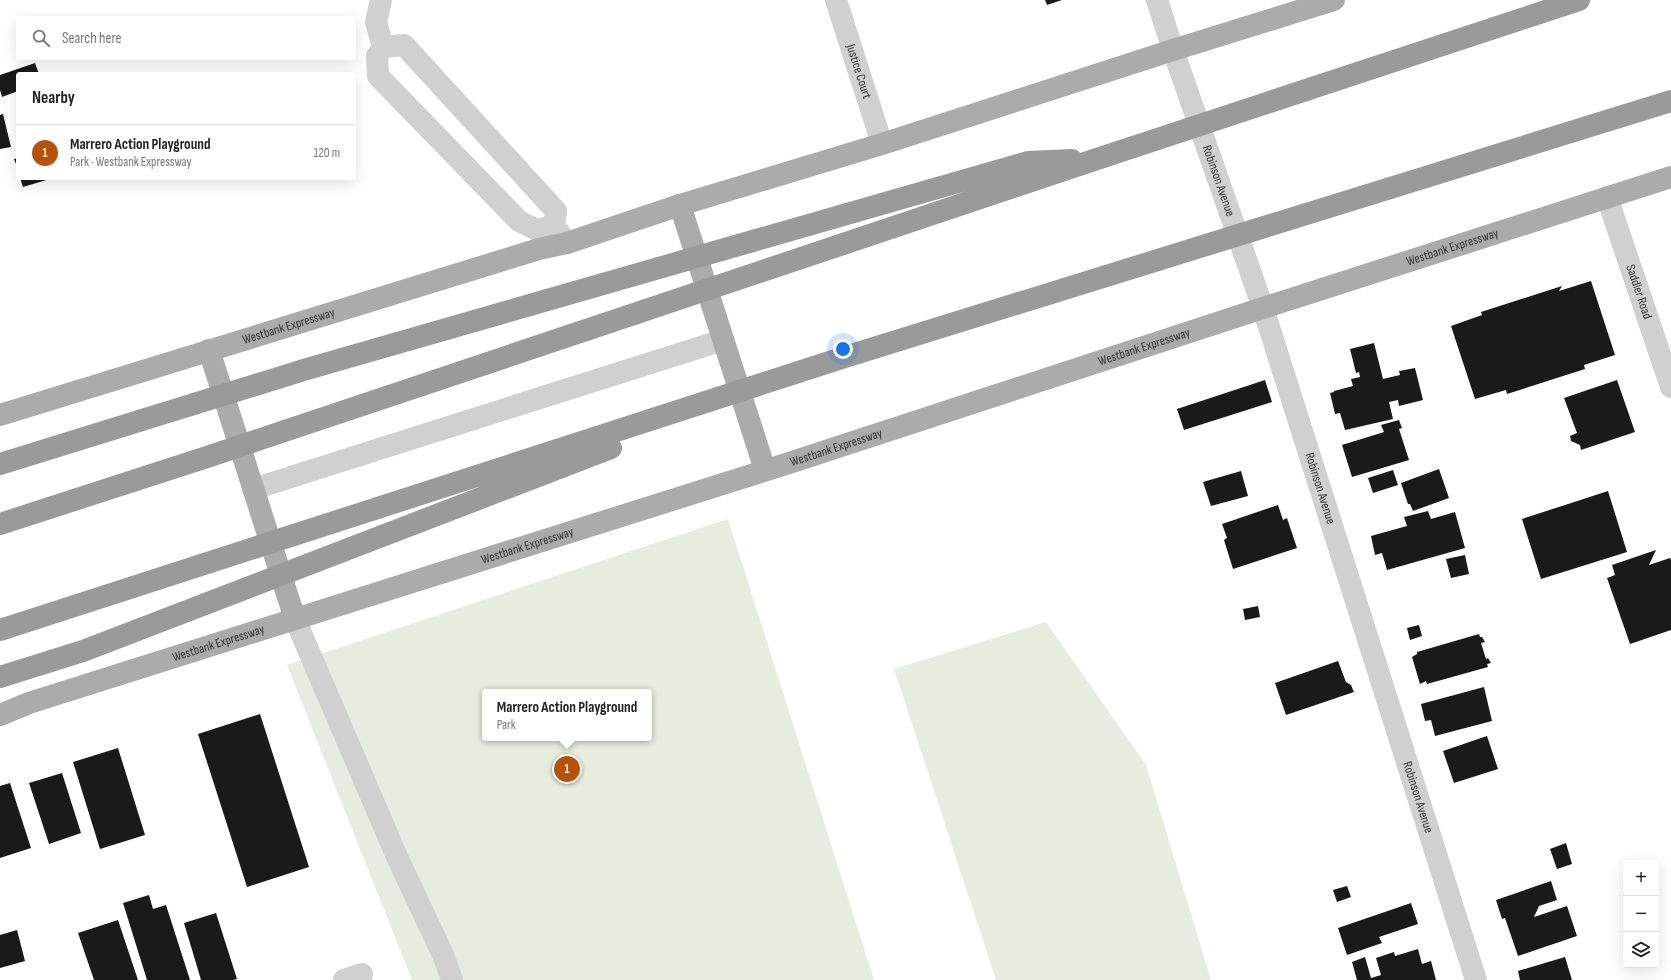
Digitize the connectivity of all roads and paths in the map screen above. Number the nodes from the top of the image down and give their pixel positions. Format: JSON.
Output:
{"nodes":[{"id":1,"x":381,"y":0,"type":"edge"},
{"id":2,"x":836,"y":0,"type":"edge"},
{"id":3,"x":1157,"y":0,"type":"edge"},
{"id":4,"x":1334,"y":0,"type":"edge"},
{"id":5,"x":1579,"y":0,"type":"edge"},
{"id":6,"x":383,"y":47,"type":"junction"},
{"id":7,"x":1173,"y":50,"type":"junction"},
{"id":8,"x":1671,"y":101,"type":"edge"},
{"id":9,"x":882,"y":144,"type":"junction"},
{"id":10,"x":1097,"y":159,"type":"junction"},
{"id":11,"x":1671,"y":177,"type":"edge"},
{"id":12,"x":1608,"y":197,"type":"junction"},
{"id":13,"x":680,"y":206,"type":"junction"},
{"id":14,"x":554,"y":226,"type":"junction"},
{"id":15,"x":567,"y":243,"type":"junction"},
{"id":16,"x":1263,"y":308,"type":"junction"},
{"id":17,"x":723,"y":340,"type":"junction"},
{"id":18,"x":209,"y":350,"type":"junction"},
{"id":19,"x":848,"y":356,"type":"junction"},
{"id":20,"x":1671,"y":387,"type":"edge"},
{"id":21,"x":0,"y":415,"type":"edge"},
{"id":22,"x":0,"y":464,"type":"edge"},
{"id":23,"x":765,"y":470,"type":"junction"},
{"id":24,"x":253,"y":489,"type":"junction"},
{"id":25,"x":0,"y":524,"type":"edge"},
{"id":26,"x":295,"y":620,"type":"junction"},
{"id":27,"x":0,"y":630,"type":"edge"},
{"id":28,"x":0,"y":677,"type":"edge"},
{"id":29,"x":0,"y":715,"type":"edge"},
{"id":30,"x":452,"y":980,"type":"edge"},
{"id":31,"x":1476,"y":980,"type":"edge"}],
"edges":[{"from":1,"to":6,"type":"street"},
{"from":2,"to":9,"type":"street","name":"Justice Court"},
{"from":3,"to":7,"type":"street","name":"Robinson Avenue"},
{"from":4,"to":7,"type":"main road","name":"Westbank Expressway"},
{"from":5,"to":10,"type":"highway","bridge":true},
{"from":6,"to":14,"type":"street"},
{"from":6,"to":14,"type":"street"},
{"from":7,"to":9,"type":"main road","name":"Westbank Expressway"},
{"from":7,"to":16,"type":"street","name":"Robinson Avenue"},
{"from":8,"to":19,"type":"highway","bridge":true},
{"from":9,"to":13,"type":"main road","name":"Westbank Expressway"},
{"from":10,"to":22,"type":"highway","bridge":true},
{"from":10,"to":25,"type":"highway","bridge":true},
{"from":11,"to":12,"type":"main road","name":"Westbank Expressway"},
{"from":12,"to":16,"type":"main road","name":"Westbank Expressway"},
{"from":12,"to":20,"type":"street","name":"Saddler Road"},
{"from":13,"to":15,"type":"main road","name":"Westbank Expressway"},
{"from":13,"to":17,"type":"main road"},
{"from":14,"to":15,"type":"street"},
{"from":15,"to":18,"type":"main road","name":"Westbank Expressway"},
{"from":16,"to":23,"type":"main road","name":"Westbank Expressway"},
{"from":16,"to":31,"type":"street","name":"Robinson Avenue"},
{"from":17,"to":23,"type":"main road"},
{"from":17,"to":24,"type":"street"},
{"from":18,"to":21,"type":"main road","name":"Westbank Expressway"},
{"from":18,"to":24,"type":"main road"},
{"from":19,"to":27,"type":"highway","bridge":true},
{"from":19,"to":28,"type":"highway","bridge":true},
{"from":23,"to":26,"type":"main road","name":"Westbank Expressway"},
{"from":24,"to":26,"type":"main road"},
{"from":26,"to":29,"type":"main road","name":"Westbank Expressway"},
{"from":26,"to":30,"type":"street"}]}
